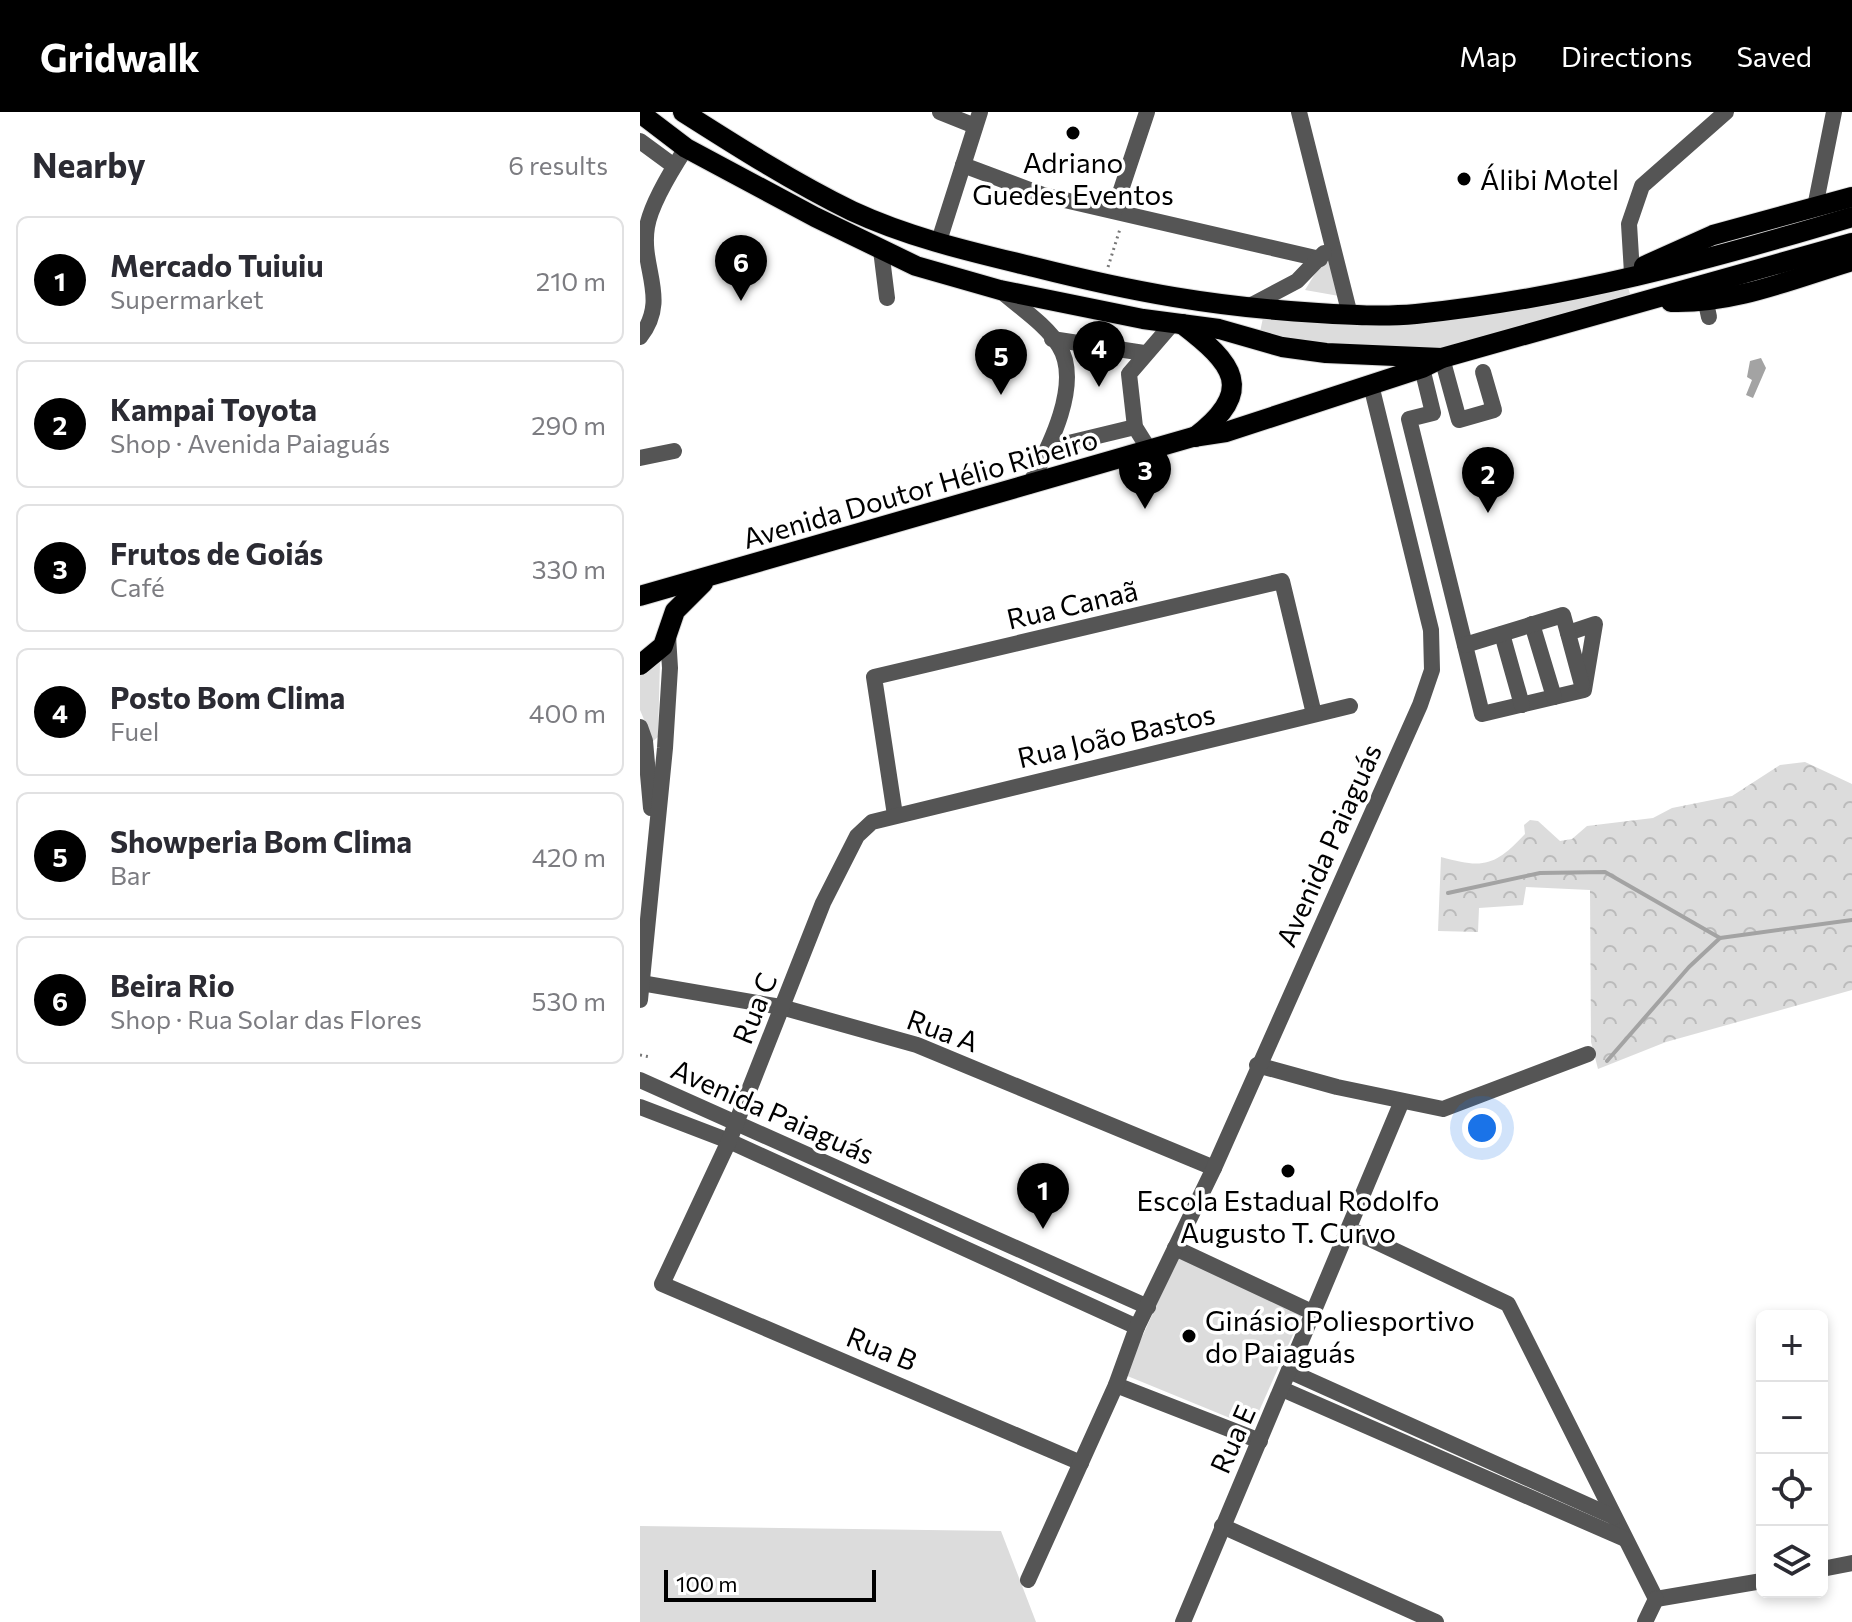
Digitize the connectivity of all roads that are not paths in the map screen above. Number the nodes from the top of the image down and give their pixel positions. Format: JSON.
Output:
{"nodes":[{"id":1,"x":683,"y":112,"type":"edge"},
{"id":2,"x":940,"y":112,"type":"edge"},
{"id":3,"x":1147,"y":112,"type":"edge"},
{"id":4,"x":1299,"y":112,"type":"edge"},
{"id":5,"x":1726,"y":112,"type":"edge"},
{"id":6,"x":1834,"y":112,"type":"edge"},
{"id":7,"x":640,"y":113,"type":"edge"},
{"id":8,"x":978,"y":119,"type":"edge"},
{"id":9,"x":640,"y":141,"type":"edge"},
{"id":10,"x":686,"y":148,"type":"junction"},
{"id":11,"x":963,"y":165,"type":"junction"},
{"id":12,"x":674,"y":166,"type":"junction"},
{"id":13,"x":1852,"y":197,"type":"edge"},
{"id":14,"x":1815,"y":207,"type":"junction"},
{"id":15,"x":1119,"y":212,"type":"junction"},
{"id":16,"x":1852,"y":217,"type":"edge"},
{"id":17,"x":1330,"y":241,"type":"junction"},
{"id":18,"x":1852,"y":243,"type":"edge"},
{"id":19,"x":938,"y":244,"type":"junction"},
{"id":20,"x":881,"y":250,"type":"junction"},
{"id":21,"x":1320,"y":259,"type":"junction"},
{"id":22,"x":1852,"y":261,"type":"edge"},
{"id":23,"x":1632,"y":273,"type":"junction"},
{"id":24,"x":1612,"y":283,"type":"junction"},
{"id":25,"x":1000,"y":290,"type":"junction"},
{"id":26,"x":887,"y":298,"type":"dead end"},
{"id":27,"x":1651,"y":302,"type":"junction"},
{"id":28,"x":1246,"y":308,"type":"junction"},
{"id":29,"x":1350,"y":315,"type":"junction"},
{"id":30,"x":1177,"y":324,"type":"junction"},
{"id":31,"x":640,"y":337,"type":"edge"},
{"id":32,"x":1052,"y":339,"type":"junction"},
{"id":33,"x":1144,"y":353,"type":"junction"},
{"id":34,"x":1442,"y":358,"type":"junction"},
{"id":35,"x":1422,"y":368,"type":"junction"},
{"id":36,"x":1483,"y":372,"type":"dead end"},
{"id":37,"x":1362,"y":388,"type":"junction"},
{"id":38,"x":1456,"y":408,"type":"junction"},
{"id":39,"x":1433,"y":413,"type":"junction"},
{"id":40,"x":1135,"y":427,"type":"junction"},
{"id":41,"x":1193,"y":437,"type":"junction"},
{"id":42,"x":1048,"y":448,"type":"junction"},
{"id":43,"x":674,"y":451,"type":"dead end"},
{"id":44,"x":1150,"y":451,"type":"junction"},
{"id":45,"x":640,"y":458,"type":"edge"},
{"id":46,"x":1029,"y":486,"type":"junction"},
{"id":47,"x":707,"y":579,"type":"junction"},
{"id":48,"x":640,"y":596,"type":"edge"},
{"id":49,"x":1532,"y":624,"type":"junction"},
{"id":50,"x":667,"y":631,"type":"junction"},
{"id":51,"x":1568,"y":633,"type":"junction"},
{"id":52,"x":1502,"y":634,"type":"junction"},
{"id":53,"x":1465,"y":645,"type":"junction"},
{"id":54,"x":640,"y":665,"type":"edge"},
{"id":55,"x":1584,"y":690,"type":"junction"},
{"id":56,"x":1554,"y":697,"type":"junction"},
{"id":57,"x":1522,"y":705,"type":"junction"},
{"id":58,"x":1350,"y":706,"type":"dead end"},
{"id":59,"x":1314,"y":714,"type":"junction"},
{"id":60,"x":640,"y":727,"type":"edge"},
{"id":61,"x":895,"y":815,"type":"junction"},
{"id":62,"x":654,"y":849,"type":"junction"},
{"id":63,"x":641,"y":983,"type":"edge"},
{"id":64,"x":640,"y":1000,"type":"edge"},
{"id":65,"x":781,"y":1007,"type":"junction"},
{"id":66,"x":1588,"y":1054,"type":"dead end"},
{"id":67,"x":1257,"y":1065,"type":"junction"},
{"id":68,"x":640,"y":1080,"type":"edge"},
{"id":69,"x":1402,"y":1101,"type":"junction"},
{"id":70,"x":640,"y":1107,"type":"edge"},
{"id":71,"x":736,"y":1121,"type":"junction"},
{"id":72,"x":729,"y":1141,"type":"junction"},
{"id":73,"x":1214,"y":1168,"type":"junction"},
{"id":74,"x":1349,"y":1229,"type":"junction"},
{"id":75,"x":1175,"y":1248,"type":"junction"},
{"id":76,"x":662,"y":1284,"type":"joint"},
{"id":77,"x":1148,"y":1307,"type":"junction"},
{"id":78,"x":1314,"y":1313,"type":"junction"},
{"id":79,"x":1137,"y":1327,"type":"junction"},
{"id":80,"x":1289,"y":1371,"type":"junction"},
{"id":81,"x":1116,"y":1385,"type":"junction"},
{"id":82,"x":1282,"y":1389,"type":"junction"},
{"id":83,"x":1260,"y":1441,"type":"junction"},
{"id":84,"x":1081,"y":1463,"type":"junction"},
{"id":85,"x":1614,"y":1517,"type":"junction"},
{"id":86,"x":1222,"y":1526,"type":"junction"},
{"id":87,"x":1625,"y":1539,"type":"junction"},
{"id":88,"x":1852,"y":1563,"type":"edge"},
{"id":89,"x":1828,"y":1568,"type":"edge"},
{"id":90,"x":1028,"y":1580,"type":"dead end"},
{"id":91,"x":1756,"y":1582,"type":"edge"},
{"id":92,"x":1656,"y":1599,"type":"junction"},
{"id":93,"x":1183,"y":1622,"type":"edge"},
{"id":94,"x":1436,"y":1622,"type":"edge"},
{"id":95,"x":1645,"y":1622,"type":"edge"}],
"edges":[{"from":1,"to":19,"type":"main road"},
{"from":2,"to":8,"type":"street"},
{"from":3,"to":15,"type":"street"},
{"from":4,"to":17,"type":"street"},
{"from":5,"to":23,"type":"street"},
{"from":6,"to":14,"type":"street"},
{"from":7,"to":10,"type":"main road"},
{"from":8,"to":11,"type":"street"},
{"from":9,"to":12,"type":"street"},
{"from":10,"to":12,"type":"street"},
{"from":10,"to":20,"type":"main road"},
{"from":11,"to":15,"type":"street"},
{"from":11,"to":19,"type":"street"},
{"from":12,"to":31,"type":"street"},
{"from":13,"to":14,"type":"main road"},
{"from":14,"to":23,"type":"main road"},
{"from":15,"to":21,"type":"street"},
{"from":16,"to":24,"type":"main road"},
{"from":17,"to":21,"type":"street"},
{"from":17,"to":29,"type":"street"},
{"from":18,"to":27,"type":"main road"},
{"from":19,"to":28,"type":"main road"},
{"from":20,"to":25,"type":"main road"},
{"from":20,"to":26,"type":"street"},
{"from":21,"to":28,"type":"street"},
{"from":22,"to":27,"type":"main road"},
{"from":23,"to":24,"type":"main road"},
{"from":24,"to":29,"type":"main road"},
{"from":25,"to":30,"type":"main road"},
{"from":25,"to":32,"type":"street"},
{"from":27,"to":34,"type":"main road"},
{"from":28,"to":29,"type":"main road"},
{"from":30,"to":33,"type":"street"},
{"from":30,"to":34,"type":"main road"},
{"from":30,"to":41,"type":"main road"},
{"from":32,"to":33,"type":"street"},
{"from":32,"to":42,"type":"street"},
{"from":33,"to":40,"type":"street"},
{"from":34,"to":35,"type":"main road","name":"Avenida Doutor Hélio Ribeiro"},
{"from":34,"to":38,"type":"street"},
{"from":35,"to":37,"type":"main road","name":"Avenida Doutor Hélio Ribeiro"},
{"from":35,"to":39,"type":"street"},
{"from":36,"to":38,"type":"street"},
{"from":37,"to":41,"type":"main road","name":"Avenida Doutor Hélio Ribeiro"},
{"from":37,"to":67,"type":"street","name":"Avenida Paiaguás"},
{"from":38,"to":39,"type":"street"},
{"from":39,"to":53,"type":"street"},
{"from":40,"to":42,"type":"street"},
{"from":40,"to":44,"type":"street"},
{"from":41,"to":44,"type":"main road","name":"Avenida Doutor Hélio Ribeiro"},
{"from":42,"to":46,"type":"street"},
{"from":43,"to":45,"type":"street"},
{"from":44,"to":46,"type":"main road","name":"Avenida Doutor Hélio Ribeiro"},
{"from":46,"to":47,"type":"main road","name":"Avenida Doutor Hélio Ribeiro"},
{"from":47,"to":48,"type":"main road","name":"Avenida Doutor Hélio Ribeiro"},
{"from":47,"to":50,"type":"main road","name":"Avenida Doutor Hélio Ribeiro"},
{"from":48,"to":50,"type":"main road","name":"Avenida Doutor Hélio Ribeiro"},
{"from":49,"to":51,"type":"street"},
{"from":49,"to":52,"type":"street"},
{"from":49,"to":56,"type":"street"},
{"from":50,"to":54,"type":"main road","name":"Avenida Doutor Hélio Ribeiro"},
{"from":50,"to":62,"type":"street"},
{"from":51,"to":55,"type":"street"},
{"from":51,"to":55,"type":"street"},
{"from":52,"to":53,"type":"street"},
{"from":52,"to":57,"type":"street"},
{"from":53,"to":57,"type":"street"},
{"from":55,"to":56,"type":"street"},
{"from":56,"to":57,"type":"street"},
{"from":58,"to":59,"type":"street","name":"Rua João Bastos"},
{"from":59,"to":61,"type":"street","name":"Rua João Bastos"},
{"from":59,"to":61,"type":"street","name":"Rua Canaã"},
{"from":60,"to":62,"type":"street"},
{"from":61,"to":65,"type":"street","name":"Rua C"},
{"from":62,"to":63,"type":"street"},
{"from":63,"to":64,"type":"street"},
{"from":63,"to":65,"type":"street","name":"Rua A"},
{"from":65,"to":71,"type":"street","name":"Rua C"},
{"from":65,"to":73,"type":"street","name":"Rua A"},
{"from":66,"to":69,"type":"street"},
{"from":67,"to":69,"type":"street"},
{"from":67,"to":73,"type":"street","name":"Avenida Paiaguás"},
{"from":68,"to":71,"type":"street","name":"Avenida Paiaguás"},
{"from":69,"to":74,"type":"street","name":"Rua E"},
{"from":70,"to":72,"type":"street","name":"Avenida Paiaguás"},
{"from":71,"to":72,"type":"street","name":"Rua C"},
{"from":71,"to":77,"type":"street","name":"Avenida Paiaguás"},
{"from":72,"to":76,"type":"street","name":"Rua C"},
{"from":72,"to":79,"type":"street","name":"Avenida Paiaguás"},
{"from":73,"to":75,"type":"street","name":"Avenida Paiaguás"},
{"from":74,"to":78,"type":"street","name":"Rua E"},
{"from":74,"to":85,"type":"street"},
{"from":75,"to":77,"type":"street","name":"Avenida Paiaguás"},
{"from":75,"to":78,"type":"street"},
{"from":76,"to":84,"type":"street","name":"Rua B"},
{"from":77,"to":79,"type":"street","name":"Avenida Paiaguás"},
{"from":78,"to":80,"type":"street","name":"Rua E"},
{"from":79,"to":81,"type":"street","name":"Avenida Paiaguás"},
{"from":80,"to":82,"type":"street","name":"Rua E"},
{"from":80,"to":85,"type":"street"},
{"from":81,"to":83,"type":"street"},
{"from":81,"to":84,"type":"street","name":"Avenida Paiaguás"},
{"from":82,"to":83,"type":"street","name":"Rua E"},
{"from":82,"to":87,"type":"street"},
{"from":83,"to":86,"type":"street","name":"Rua E"},
{"from":84,"to":90,"type":"street","name":"Avenida Paiaguás"},
{"from":85,"to":87,"type":"street"},
{"from":86,"to":93,"type":"street","name":"Rua E"},
{"from":86,"to":94,"type":"street"},
{"from":87,"to":92,"type":"street"},
{"from":88,"to":89,"type":"street"},
{"from":91,"to":92,"type":"street"},
{"from":92,"to":95,"type":"street"}]}
